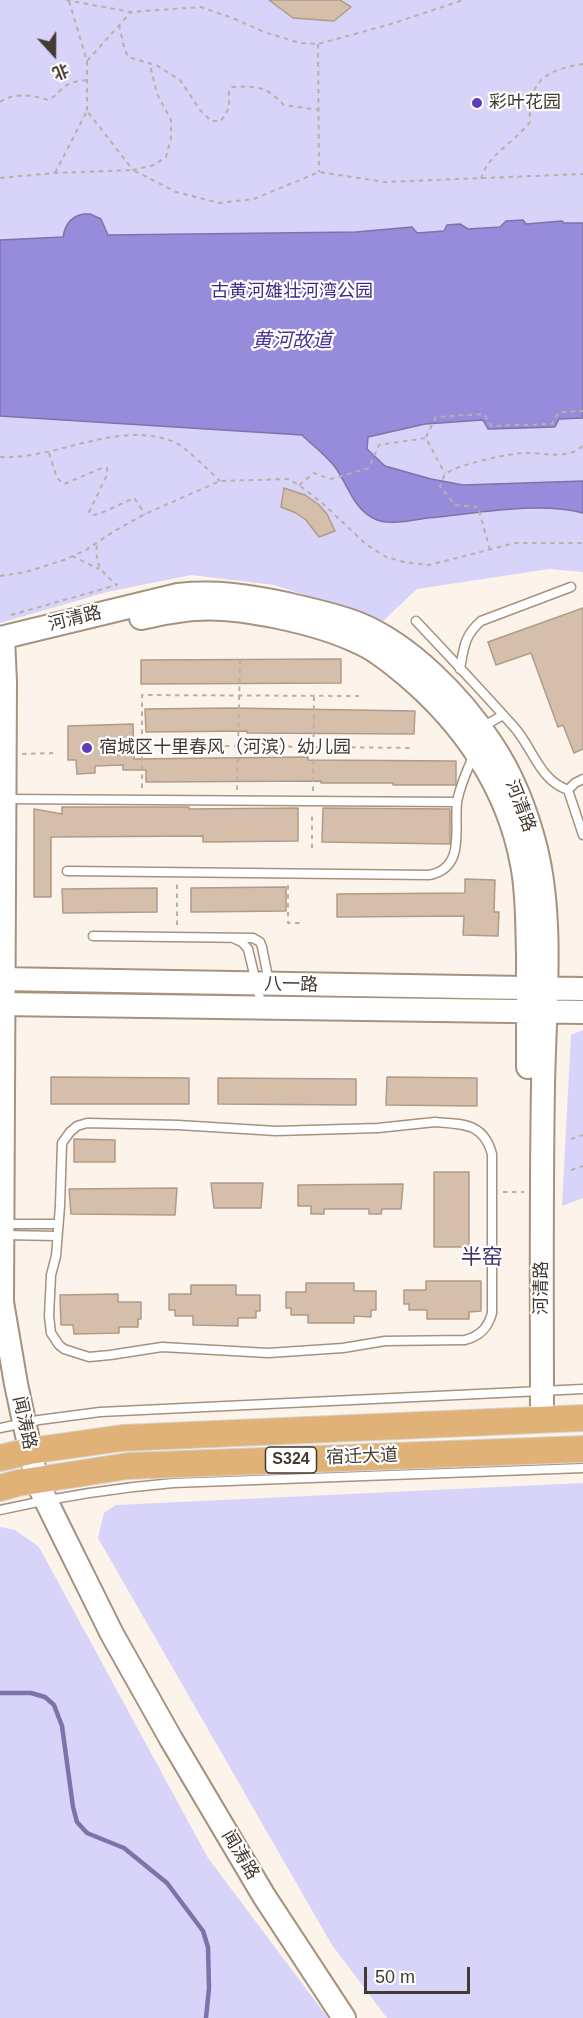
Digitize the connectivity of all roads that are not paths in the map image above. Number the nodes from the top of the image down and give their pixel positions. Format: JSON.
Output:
{"nodes":[{"id":1,"x":571,"y":587,"type":"dead end"},
{"id":2,"x":416,"y":621,"type":"dead end"},
{"id":3,"x":2,"y":646,"type":"edge"},
{"id":4,"x":460,"y":669,"type":"junction"},
{"id":5,"x":503,"y":715,"type":"junction"},
{"id":6,"x":481,"y":728,"type":"junction"},
{"id":7,"x":476,"y":751,"type":"junction"},
{"id":8,"x":583,"y":779,"type":"edge"},
{"id":9,"x":568,"y":790,"type":"junction"},
{"id":10,"x":4,"y":799,"type":"junction"},
{"id":11,"x":457,"y":802,"type":"junction"},
{"id":12,"x":583,"y":835,"type":"edge"},
{"id":13,"x":67,"y":871,"type":"dead end"},
{"id":14,"x":93,"y":936,"type":"dead end"},
{"id":15,"x":231,"y":938,"type":"junction"},
{"id":16,"x":1,"y":979,"type":"edge"},
{"id":17,"x":263,"y":984,"type":"junction"},
{"id":18,"x":537,"y":989,"type":"junction"},
{"id":19,"x":583,"y":989,"type":"edge"},
{"id":20,"x":2,"y":1004,"type":"edge"},
{"id":21,"x":262,"y":1008,"type":"junction"},
{"id":22,"x":536,"y":1012,"type":"junction"},
{"id":23,"x":583,"y":1012,"type":"edge"},
{"id":24,"x":1,"y":1171,"type":"edge"},
{"id":25,"x":58,"y":1224,"type":"junction"},
{"id":26,"x":1,"y":1229,"type":"edge"},
{"id":27,"x":57,"y":1236,"type":"junction"},
{"id":28,"x":583,"y":1389,"type":"edge"},
{"id":29,"x":536,"y":1390,"type":"junction"},
{"id":30,"x":583,"y":1418,"type":"edge"},
{"id":31,"x":536,"y":1420,"type":"junction"},
{"id":32,"x":24,"y":1422,"type":"junction"},
{"id":33,"x":0,"y":1428,"type":"edge"},
{"id":34,"x":583,"y":1449,"type":"edge"},
{"id":35,"x":30,"y":1451,"type":"junction"},
{"id":36,"x":0,"y":1458,"type":"edge"},
{"id":37,"x":583,"y":1468,"type":"edge"},
{"id":38,"x":0,"y":1488,"type":"edge"},
{"id":39,"x":41,"y":1490,"type":"junction"},
{"id":40,"x":0,"y":1510,"type":"edge"},
{"id":41,"x":344,"y":2018,"type":"edge"}],
"edges":[{"from":1,"to":4,"type":"lane"},
{"from":2,"to":4,"type":"lane"},
{"from":3,"to":6,"type":"street","name":"河清路"},
{"from":3,"to":7,"type":"street","name":"河清路"},
{"from":3,"to":10,"type":"street","name":"闻涛路"},
{"from":4,"to":5,"type":"lane"},
{"from":5,"to":6,"type":"lane"},
{"from":5,"to":9,"type":"lane"},
{"from":6,"to":18,"type":"street","name":"河清路"},
{"from":7,"to":11,"type":"lane"},
{"from":7,"to":18,"type":"street","name":"河清路"},
{"from":8,"to":9,"type":"lane"},
{"from":9,"to":12,"type":"lane"},
{"from":10,"to":11,"type":"lane"},
{"from":10,"to":16,"type":"street","name":"闻涛路"},
{"from":11,"to":13,"type":"lane"},
{"from":14,"to":15,"type":"lane"},
{"from":15,"to":17,"type":"lane"},
{"from":15,"to":17,"type":"lane"},
{"from":16,"to":17,"type":"street","name":"八一路"},
{"from":16,"to":20,"type":"street","name":"闻涛路"},
{"from":17,"to":18,"type":"street","name":"八一路"},
{"from":17,"to":21,"type":"lane"},
{"from":17,"to":21,"type":"lane"},
{"from":18,"to":19,"type":"street","name":"八一路"},
{"from":18,"to":22,"type":"street","name":"河清路"},
{"from":20,"to":21,"type":"street","name":"八一路"},
{"from":20,"to":24,"type":"street","name":"闻涛路"},
{"from":21,"to":22,"type":"street","name":"八一路"},
{"from":22,"to":23,"type":"street","name":"八一路"},
{"from":22,"to":29,"type":"street","name":"河清路"},
{"from":22,"to":29,"type":"street","name":"河清路"},
{"from":24,"to":26,"type":"street","name":"闻涛路"},
{"from":25,"to":26,"type":"lane"},
{"from":25,"to":27,"type":"lane"},
{"from":25,"to":27,"type":"lane"},
{"from":26,"to":27,"type":"lane"},
{"from":26,"to":32,"type":"street","name":"闻涛路"},
{"from":28,"to":29,"type":"lane"},
{"from":29,"to":31,"type":"street","name":"河清路"},
{"from":29,"to":32,"type":"lane"},
{"from":30,"to":31,"type":"main road","name":"宿迁大道","number":"S324"},
{"from":31,"to":35,"type":"main road","name":"宿迁大道","number":"S324"},
{"from":32,"to":33,"type":"lane"},
{"from":32,"to":35,"type":"street","name":"闻涛路"},
{"from":34,"to":39,"type":"main road","name":"宿迁大道","number":"S324"},
{"from":35,"to":36,"type":"main road","name":"宿迁大道","number":"S324"},
{"from":35,"to":39,"type":"street","name":"闻涛路"},
{"from":37,"to":39,"type":"lane"},
{"from":38,"to":39,"type":"main road","name":"宿迁大道","number":"S324"},
{"from":39,"to":40,"type":"lane"},
{"from":39,"to":41,"type":"street","name":"闻涛路"}]}
